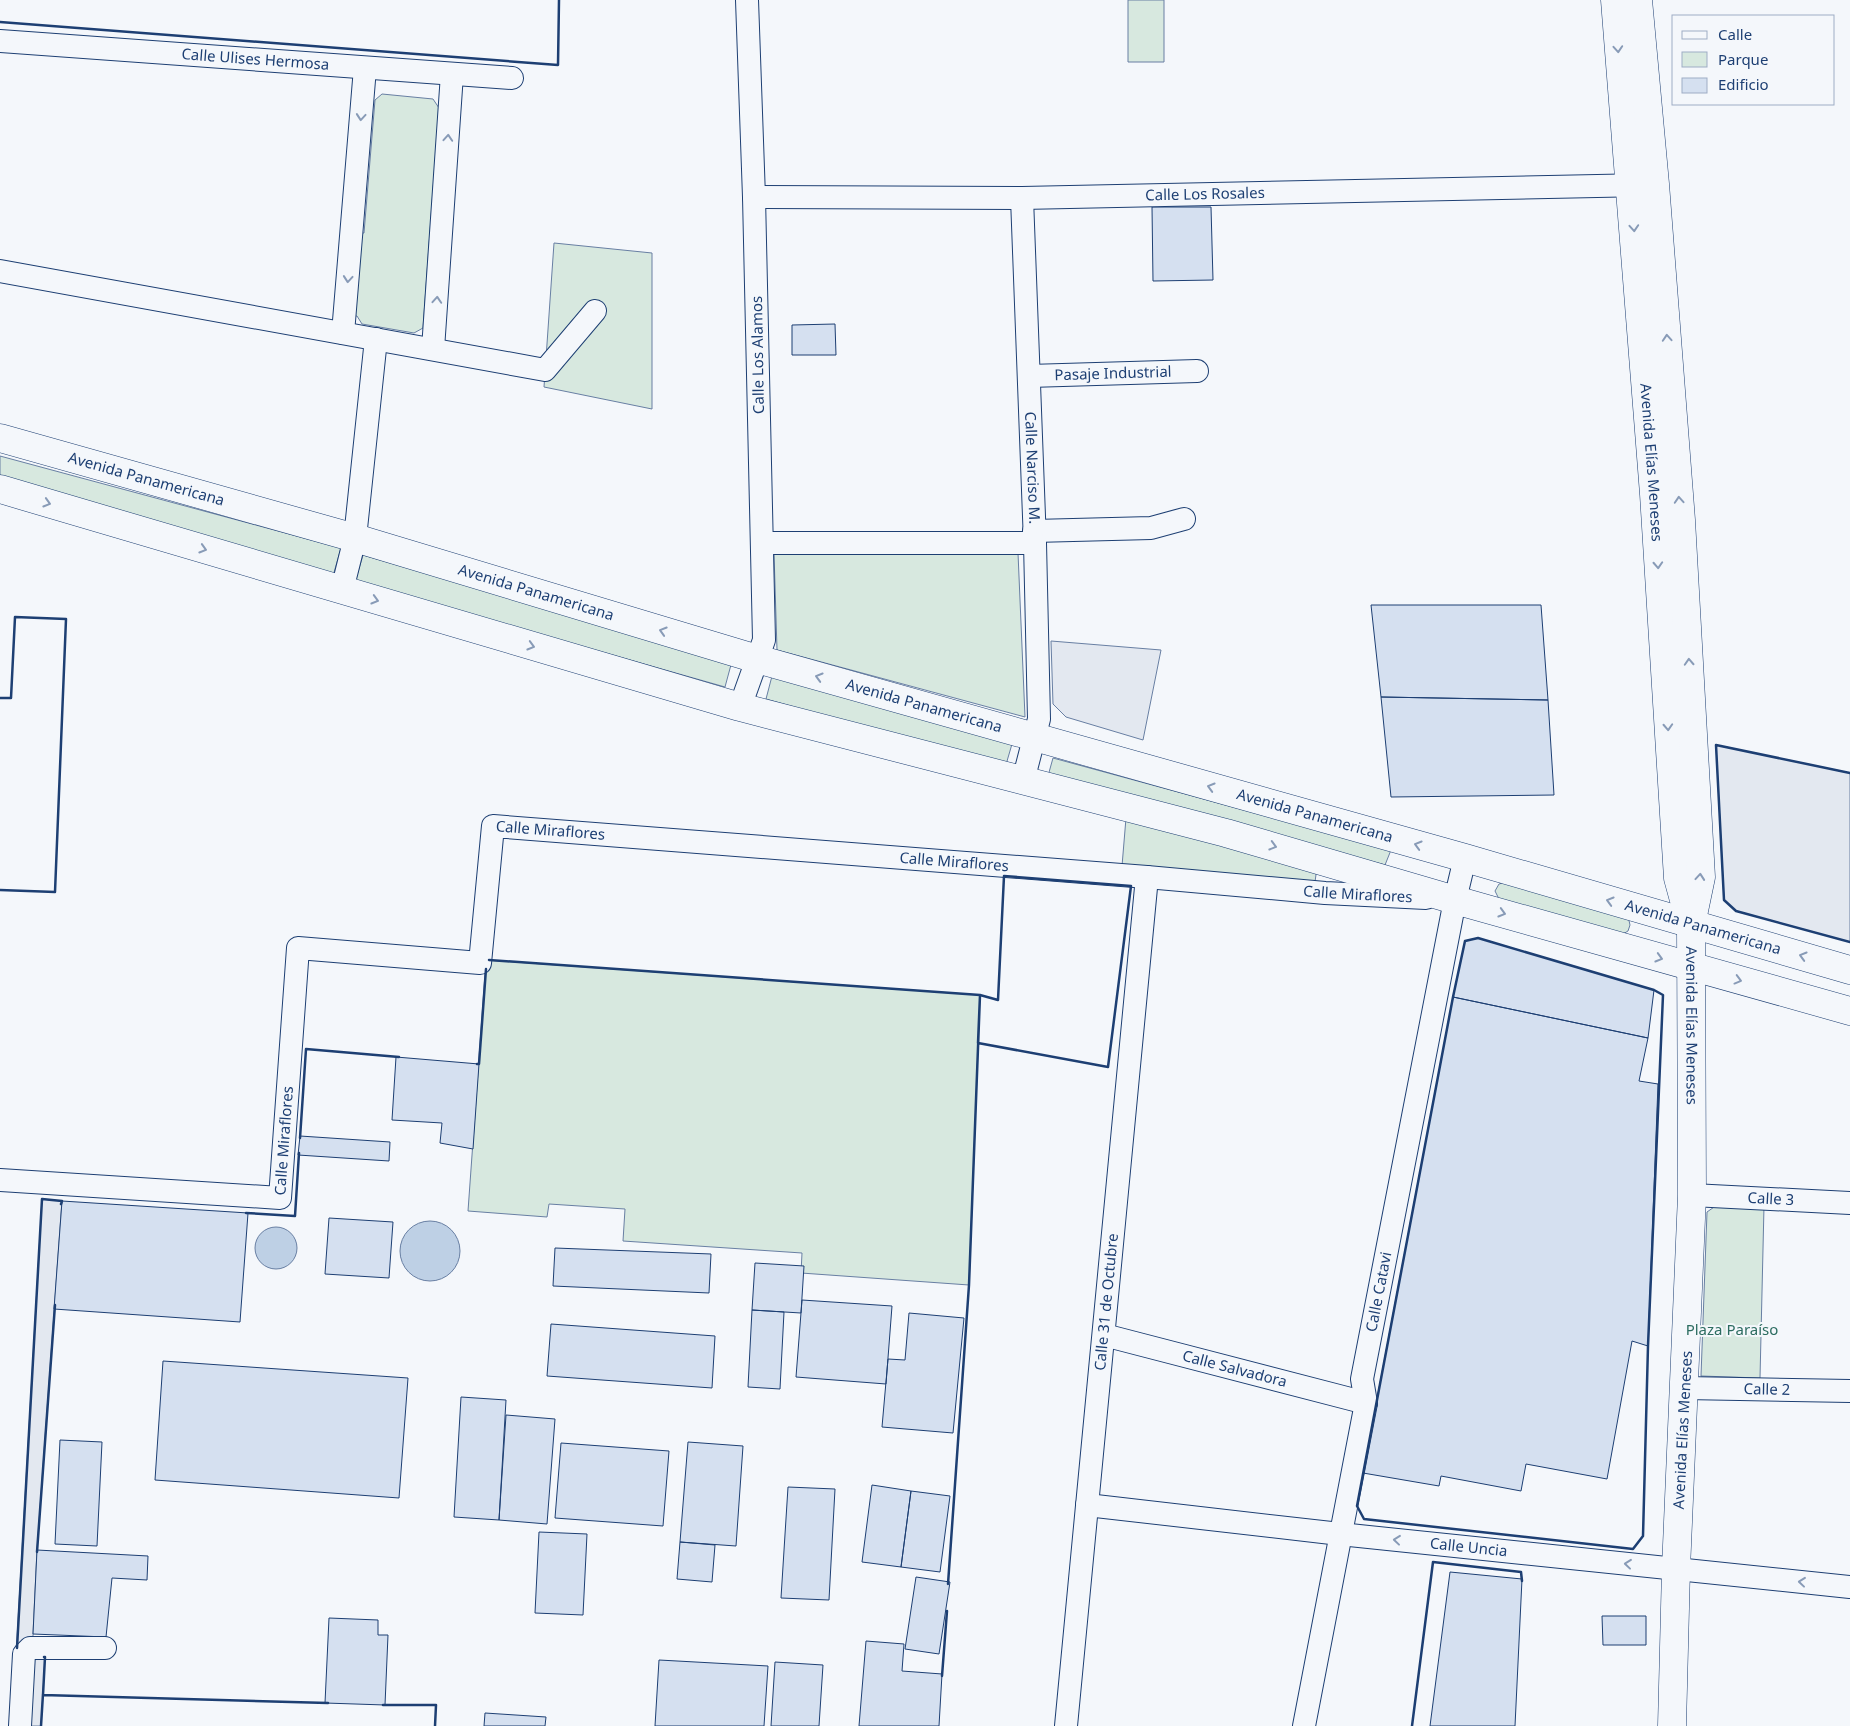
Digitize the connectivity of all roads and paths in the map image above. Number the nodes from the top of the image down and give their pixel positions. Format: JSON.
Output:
{"nodes":[{"id":1,"x":747,"y":0,"type":"edge"},
{"id":2,"x":1615,"y":0,"type":"edge"},
{"id":3,"x":1638,"y":0,"type":"edge"},
{"id":4,"x":0,"y":41,"type":"edge"},
{"id":5,"x":365,"y":68,"type":"junction"},
{"id":6,"x":452,"y":74,"type":"junction"},
{"id":7,"x":1632,"y":75,"type":"junction"},
{"id":8,"x":512,"y":78,"type":"dead end"},
{"id":9,"x":1643,"y":185,"type":"junction"},
{"id":10,"x":754,"y":197,"type":"junction"},
{"id":11,"x":1022,"y":198,"type":"junction"},
{"id":12,"x":0,"y":271,"type":"edge"},
{"id":13,"x":595,"y":311,"type":"dead end"},
{"id":14,"x":344,"y":333,"type":"junction"},
{"id":15,"x":376,"y":339,"type":"junction"},
{"id":16,"x":433,"y":349,"type":"junction"},
{"id":17,"x":1197,"y":371,"type":"dead end"},
{"id":18,"x":1029,"y":376,"type":"junction"},
{"id":19,"x":0,"y":438,"type":"edge"},
{"id":20,"x":0,"y":489,"type":"edge"},
{"id":21,"x":1184,"y":519,"type":"dead end"},
{"id":22,"x":1035,"y":537,"type":"junction"},
{"id":23,"x":355,"y":538,"type":"junction"},
{"id":24,"x":762,"y":543,"type":"junction"},
{"id":25,"x":342,"y":590,"type":"junction"},
{"id":26,"x":757,"y":659,"type":"junction"},
{"id":27,"x":740,"y":707,"type":"junction"},
{"id":28,"x":1035,"y":737,"type":"junction"},
{"id":29,"x":1023,"y":781,"type":"junction"},
{"id":30,"x":1465,"y":858,"type":"junction"},
{"id":31,"x":1147,"y":877,"type":"junction"},
{"id":32,"x":1455,"y":900,"type":"junction"},
{"id":33,"x":1690,"y":924,"type":"junction"},
{"id":34,"x":1692,"y":967,"type":"junction"},
{"id":35,"x":1850,"y":970,"type":"edge"},
{"id":36,"x":1850,"y":1011,"type":"edge"},
{"id":37,"x":0,"y":1180,"type":"edge"},
{"id":38,"x":1692,"y":1195,"type":"junction"},
{"id":39,"x":1850,"y":1203,"type":"edge"},
{"id":40,"x":1104,"y":1335,"type":"junction"},
{"id":41,"x":1685,"y":1388,"type":"junction"},
{"id":42,"x":1850,"y":1391,"type":"edge"},
{"id":43,"x":1366,"y":1403,"type":"junction"},
{"id":44,"x":1087,"y":1505,"type":"junction"},
{"id":45,"x":1340,"y":1534,"type":"junction"},
{"id":46,"x":1676,"y":1569,"type":"junction"},
{"id":47,"x":1850,"y":1587,"type":"edge"},
{"id":48,"x":105,"y":1648,"type":"dead end"},
{"id":49,"x":20,"y":1726,"type":"edge"},
{"id":50,"x":1066,"y":1726,"type":"edge"},
{"id":51,"x":1304,"y":1726,"type":"edge"},
{"id":52,"x":1672,"y":1726,"type":"edge"}],
"edges":[{"from":1,"to":10,"type":"street","name":"Calle Los Alamos"},
{"from":2,"to":7,"type":"main road","name":"Avenida Elías Meneses","one_way":true},
{"from":3,"to":7,"type":"main road","name":"Avenida Elías Meneses"},
{"from":4,"to":5,"type":"street","name":"Calle Ulises Hermosa"},
{"from":5,"to":6,"type":"street","name":"Calle Ulises Hermosa"},
{"from":5,"to":14,"type":"street","one_way":true},
{"from":6,"to":8,"type":"street","name":"Calle Ulises Hermosa"},
{"from":16,"to":6,"type":"street","one_way":true},
{"from":7,"to":9,"type":"main road","name":"Avenida Elías Meneses"},
{"from":9,"to":11,"type":"street","name":"Calle Los Rosales"},
{"from":9,"to":33,"type":"main road","name":"Avenida Elías Meneses"},
{"from":10,"to":11,"type":"street","name":"Calle Los Rosales"},
{"from":10,"to":24,"type":"street","name":"Calle Los Alamos"},
{"from":11,"to":18,"type":"street","name":"Calle Narciso M."},
{"from":12,"to":14,"type":"street"},
{"from":13,"to":16,"type":"street"},
{"from":14,"to":15,"type":"street"},
{"from":15,"to":16,"type":"street"},
{"from":15,"to":23,"type":"street"},
{"from":17,"to":18,"type":"street","name":"Pasaje Industrial"},
{"from":18,"to":22,"type":"street","name":"Calle Narciso M."},
{"from":19,"to":23,"type":"main road","name":"Avenida Panamericana"},
{"from":20,"to":25,"type":"main road","one_way":true},
{"from":21,"to":22,"type":"street"},
{"from":22,"to":24,"type":"street"},
{"from":22,"to":28,"type":"street","name":"Calle Narciso M."},
{"from":23,"to":25,"type":"street"},
{"from":26,"to":23,"type":"main road","name":"Avenida Panamericana","one_way":true},
{"from":24,"to":26,"type":"street","name":"Calle Los Alamos"},
{"from":25,"to":27,"type":"main road","one_way":true},
{"from":26,"to":27,"type":"street","name":"Calle Los Alamos"},
{"from":28,"to":26,"type":"main road","name":"Avenida Panamericana","one_way":true},
{"from":27,"to":29,"type":"main road"},
{"from":28,"to":29,"type":"street","name":"Calle Narciso M."},
{"from":30,"to":28,"type":"main road","name":"Avenida Panamericana","one_way":true},
{"from":29,"to":32,"type":"main road","one_way":true},
{"from":30,"to":32,"type":"street","name":"Calle Catavi"},
{"from":33,"to":30,"type":"main road","name":"Avenida Panamericana","one_way":true},
{"from":31,"to":32,"type":"street","name":"Calle Miraflores"},
{"from":31,"to":37,"type":"street","name":"Calle Miraflores"},
{"from":31,"to":40,"type":"street","name":"Calle 31 de Octubre"},
{"from":32,"to":34,"type":"main road","one_way":true},
{"from":32,"to":43,"type":"street","name":"Calle Catavi"},
{"from":33,"to":34,"type":"main road","name":"Avenida Elías Meneses"},
{"from":35,"to":33,"type":"main road","name":"Avenida Panamericana","one_way":true},
{"from":34,"to":36,"type":"main road","one_way":true},
{"from":34,"to":38,"type":"main road","name":"Avenida Elías Meneses"},
{"from":38,"to":39,"type":"street","name":"Calle 3"},
{"from":38,"to":41,"type":"main road","name":"Avenida Elías Meneses"},
{"from":40,"to":43,"type":"street","name":"Calle Salvadora"},
{"from":40,"to":44,"type":"street","name":"Calle 31 de Octubre"},
{"from":41,"to":42,"type":"street","name":"Calle 2"},
{"from":41,"to":46,"type":"main road","name":"Avenida Elías Meneses"},
{"from":43,"to":45,"type":"street","name":"Calle Catavi"},
{"from":44,"to":45,"type":"street","name":"Calle Uncia"},
{"from":44,"to":50,"type":"street","name":"Calle 31 de Octubre"},
{"from":46,"to":45,"type":"street","name":"Calle Uncia","one_way":true},
{"from":45,"to":51,"type":"street","name":"Calle Catavi"},
{"from":47,"to":46,"type":"street","name":"Calle Uncia","one_way":true},
{"from":46,"to":52,"type":"main road","name":"Avenida Elías Meneses"},
{"from":48,"to":49,"type":"street"}]}
